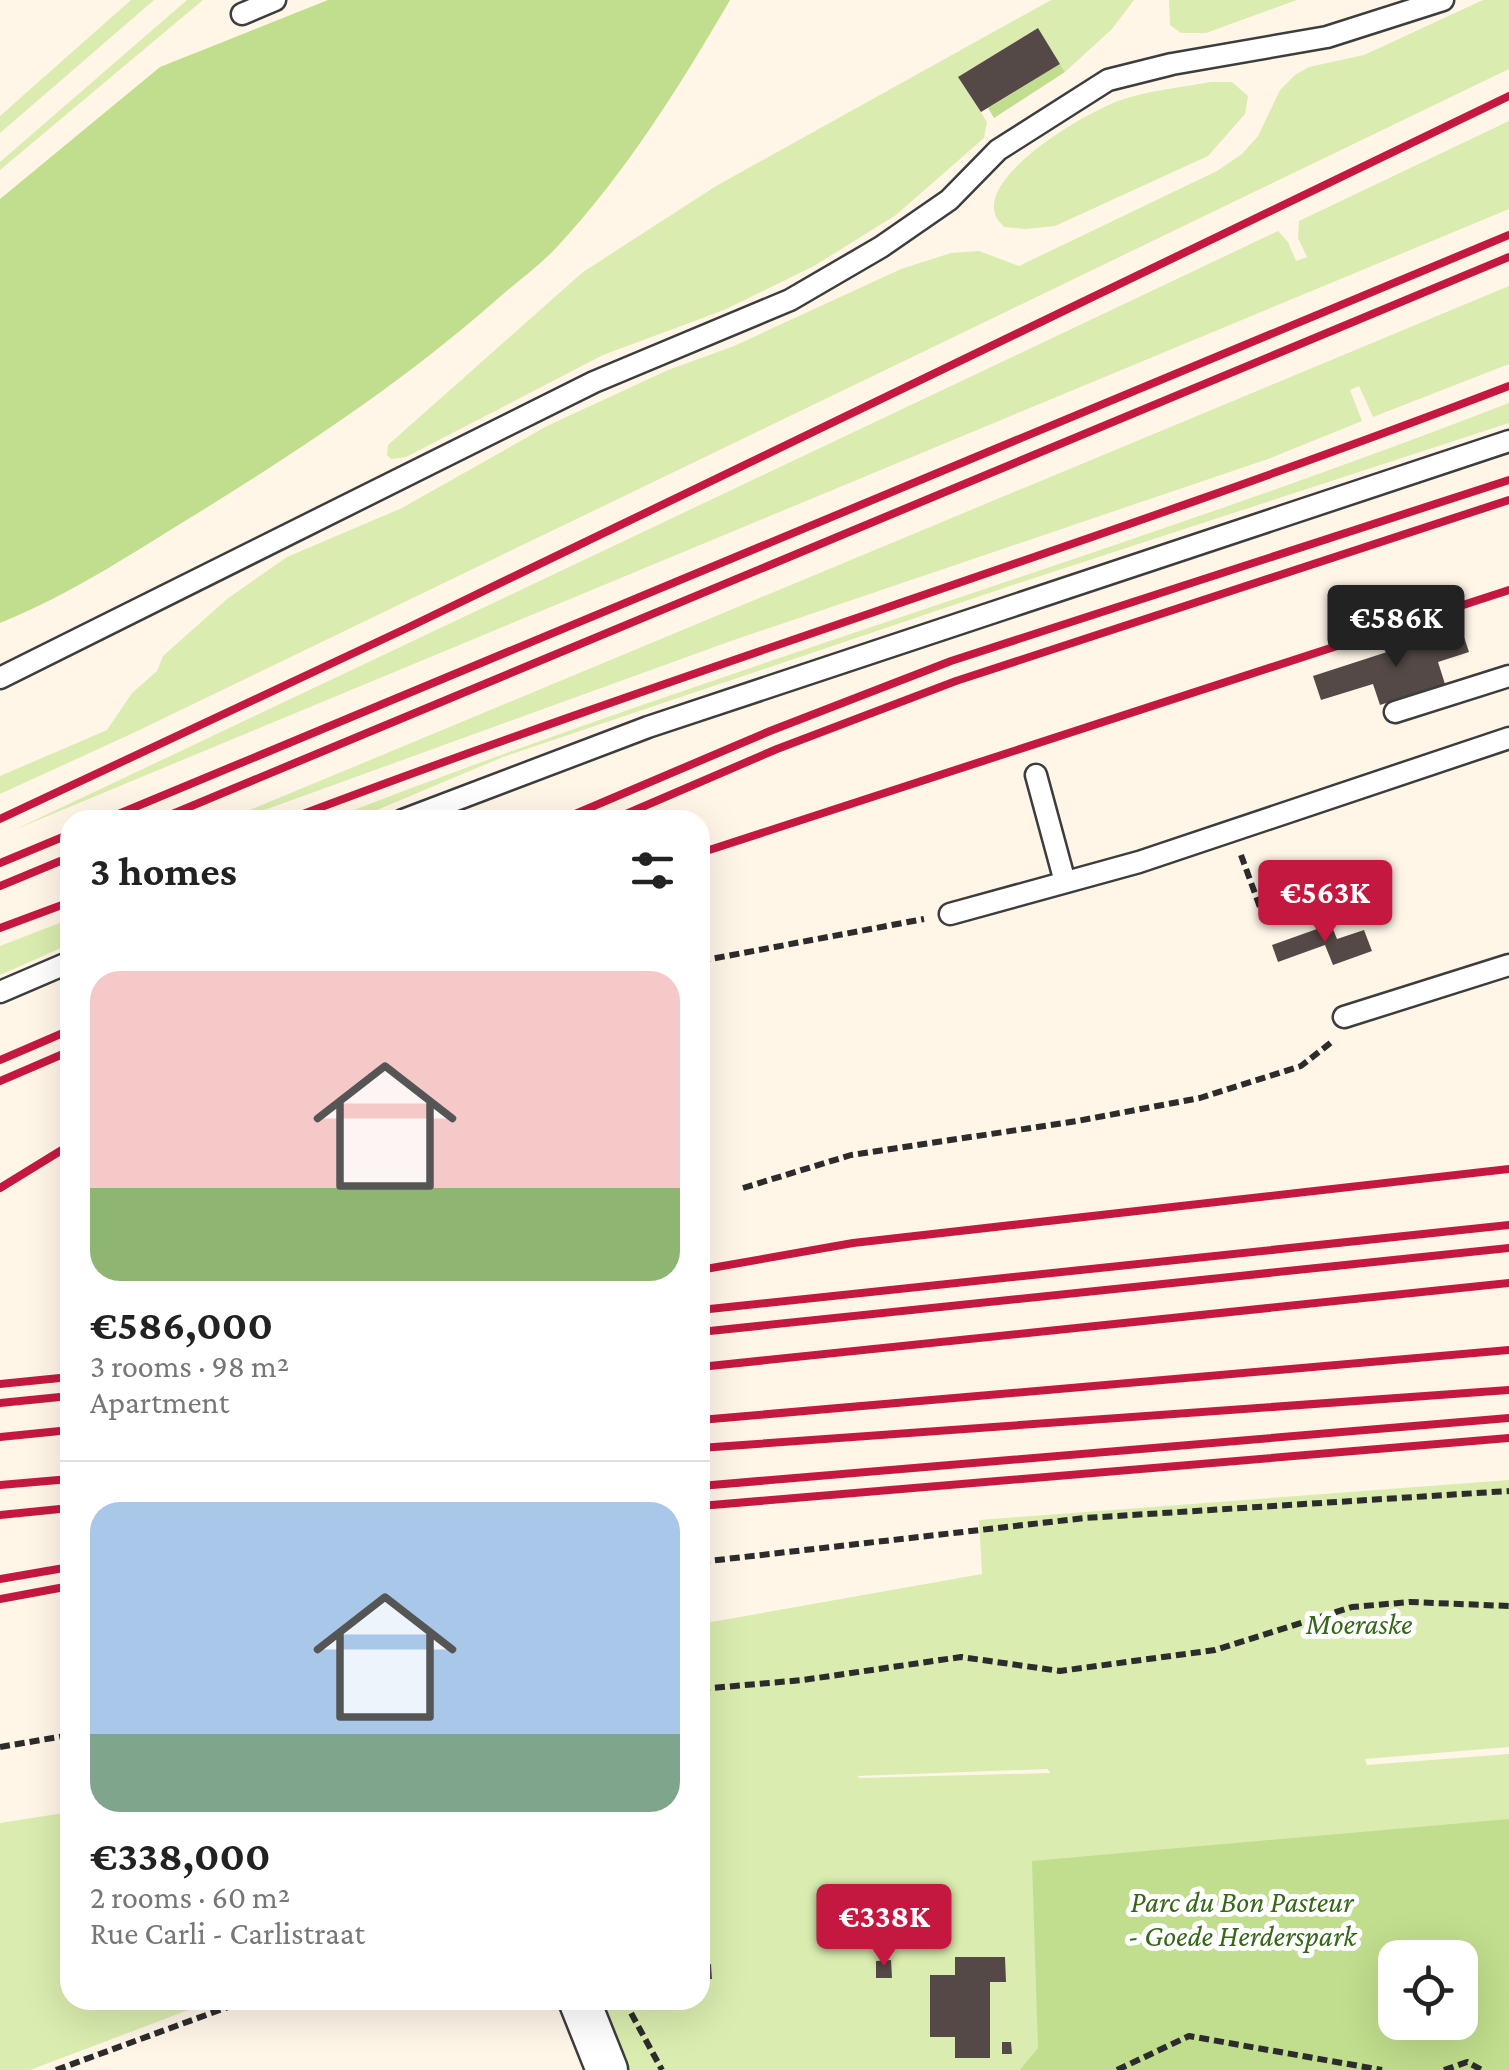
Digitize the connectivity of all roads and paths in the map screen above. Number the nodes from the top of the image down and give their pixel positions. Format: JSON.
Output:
{"nodes":[{"id":1,"x":276,"y":0,"type":"edge"},
{"id":2,"x":1443,"y":0,"type":"edge"},
{"id":3,"x":242,"y":14,"type":"dead end"},
{"id":4,"x":1509,"y":442,"type":"edge"},
{"id":5,"x":1509,"y":676,"type":"edge"},
{"id":6,"x":0,"y":678,"type":"edge"},
{"id":7,"x":1396,"y":712,"type":"dead end"},
{"id":8,"x":1509,"y":738,"type":"edge"},
{"id":9,"x":1036,"y":775,"type":"dead end"},
{"id":10,"x":429,"y":810,"type":"edge"},
{"id":11,"x":1232,"y":831,"type":"junction"},
{"id":12,"x":1065,"y":882,"type":"junction"},
{"id":13,"x":950,"y":914,"type":"joint"},
{"id":14,"x":1265,"y":922,"type":"dead end"},
{"id":15,"x":710,"y":960,"type":"edge"},
{"id":16,"x":1509,"y":965,"type":"edge"},
{"id":17,"x":60,"y":966,"type":"edge"},
{"id":18,"x":0,"y":992,"type":"edge"},
{"id":19,"x":1344,"y":1017,"type":"joint"},
{"id":20,"x":743,"y":1188,"type":"dead end"},
{"id":21,"x":1509,"y":1491,"type":"edge"},
{"id":22,"x":710,"y":1561,"type":"edge"},
{"id":23,"x":1509,"y":1606,"type":"edge"},
{"id":24,"x":710,"y":1688,"type":"edge"},
{"id":25,"x":60,"y":1736,"type":"edge"},
{"id":26,"x":0,"y":1747,"type":"edge"},
{"id":27,"x":220,"y":2010,"type":"edge"},
{"id":28,"x":583,"y":2010,"type":"edge"},
{"id":29,"x":629,"y":2010,"type":"edge"},
{"id":30,"x":56,"y":2070,"type":"edge"},
{"id":31,"x":607,"y":2070,"type":"edge"},
{"id":32,"x":662,"y":2070,"type":"edge"},
{"id":33,"x":1117,"y":2070,"type":"edge"},
{"id":34,"x":1382,"y":2070,"type":"edge"},
{"id":35,"x":1444,"y":2070,"type":"edge"},
{"id":36,"x":1482,"y":2070,"type":"edge"}],
"edges":[{"from":1,"to":3,"type":"lane"},
{"from":2,"to":6,"type":"lane"},
{"from":4,"to":10,"type":"lane"},
{"from":5,"to":7,"type":"lane"},
{"from":8,"to":11,"type":"lane"},
{"from":9,"to":12,"type":"lane"},
{"from":11,"to":12,"type":"lane"},
{"from":11,"to":14,"type":"path"},
{"from":12,"to":13,"type":"lane"},
{"from":13,"to":15,"type":"path"},
{"from":16,"to":19,"type":"lane"},
{"from":17,"to":18,"type":"lane"},
{"from":19,"to":20,"type":"path"},
{"from":21,"to":22,"type":"path"},
{"from":23,"to":24,"type":"path"},
{"from":25,"to":26,"type":"path"},
{"from":27,"to":30,"type":"path"},
{"from":28,"to":31,"type":"street"},
{"from":29,"to":32,"type":"path"},
{"from":33,"to":34,"type":"path"},
{"from":35,"to":36,"type":"path"}]}
